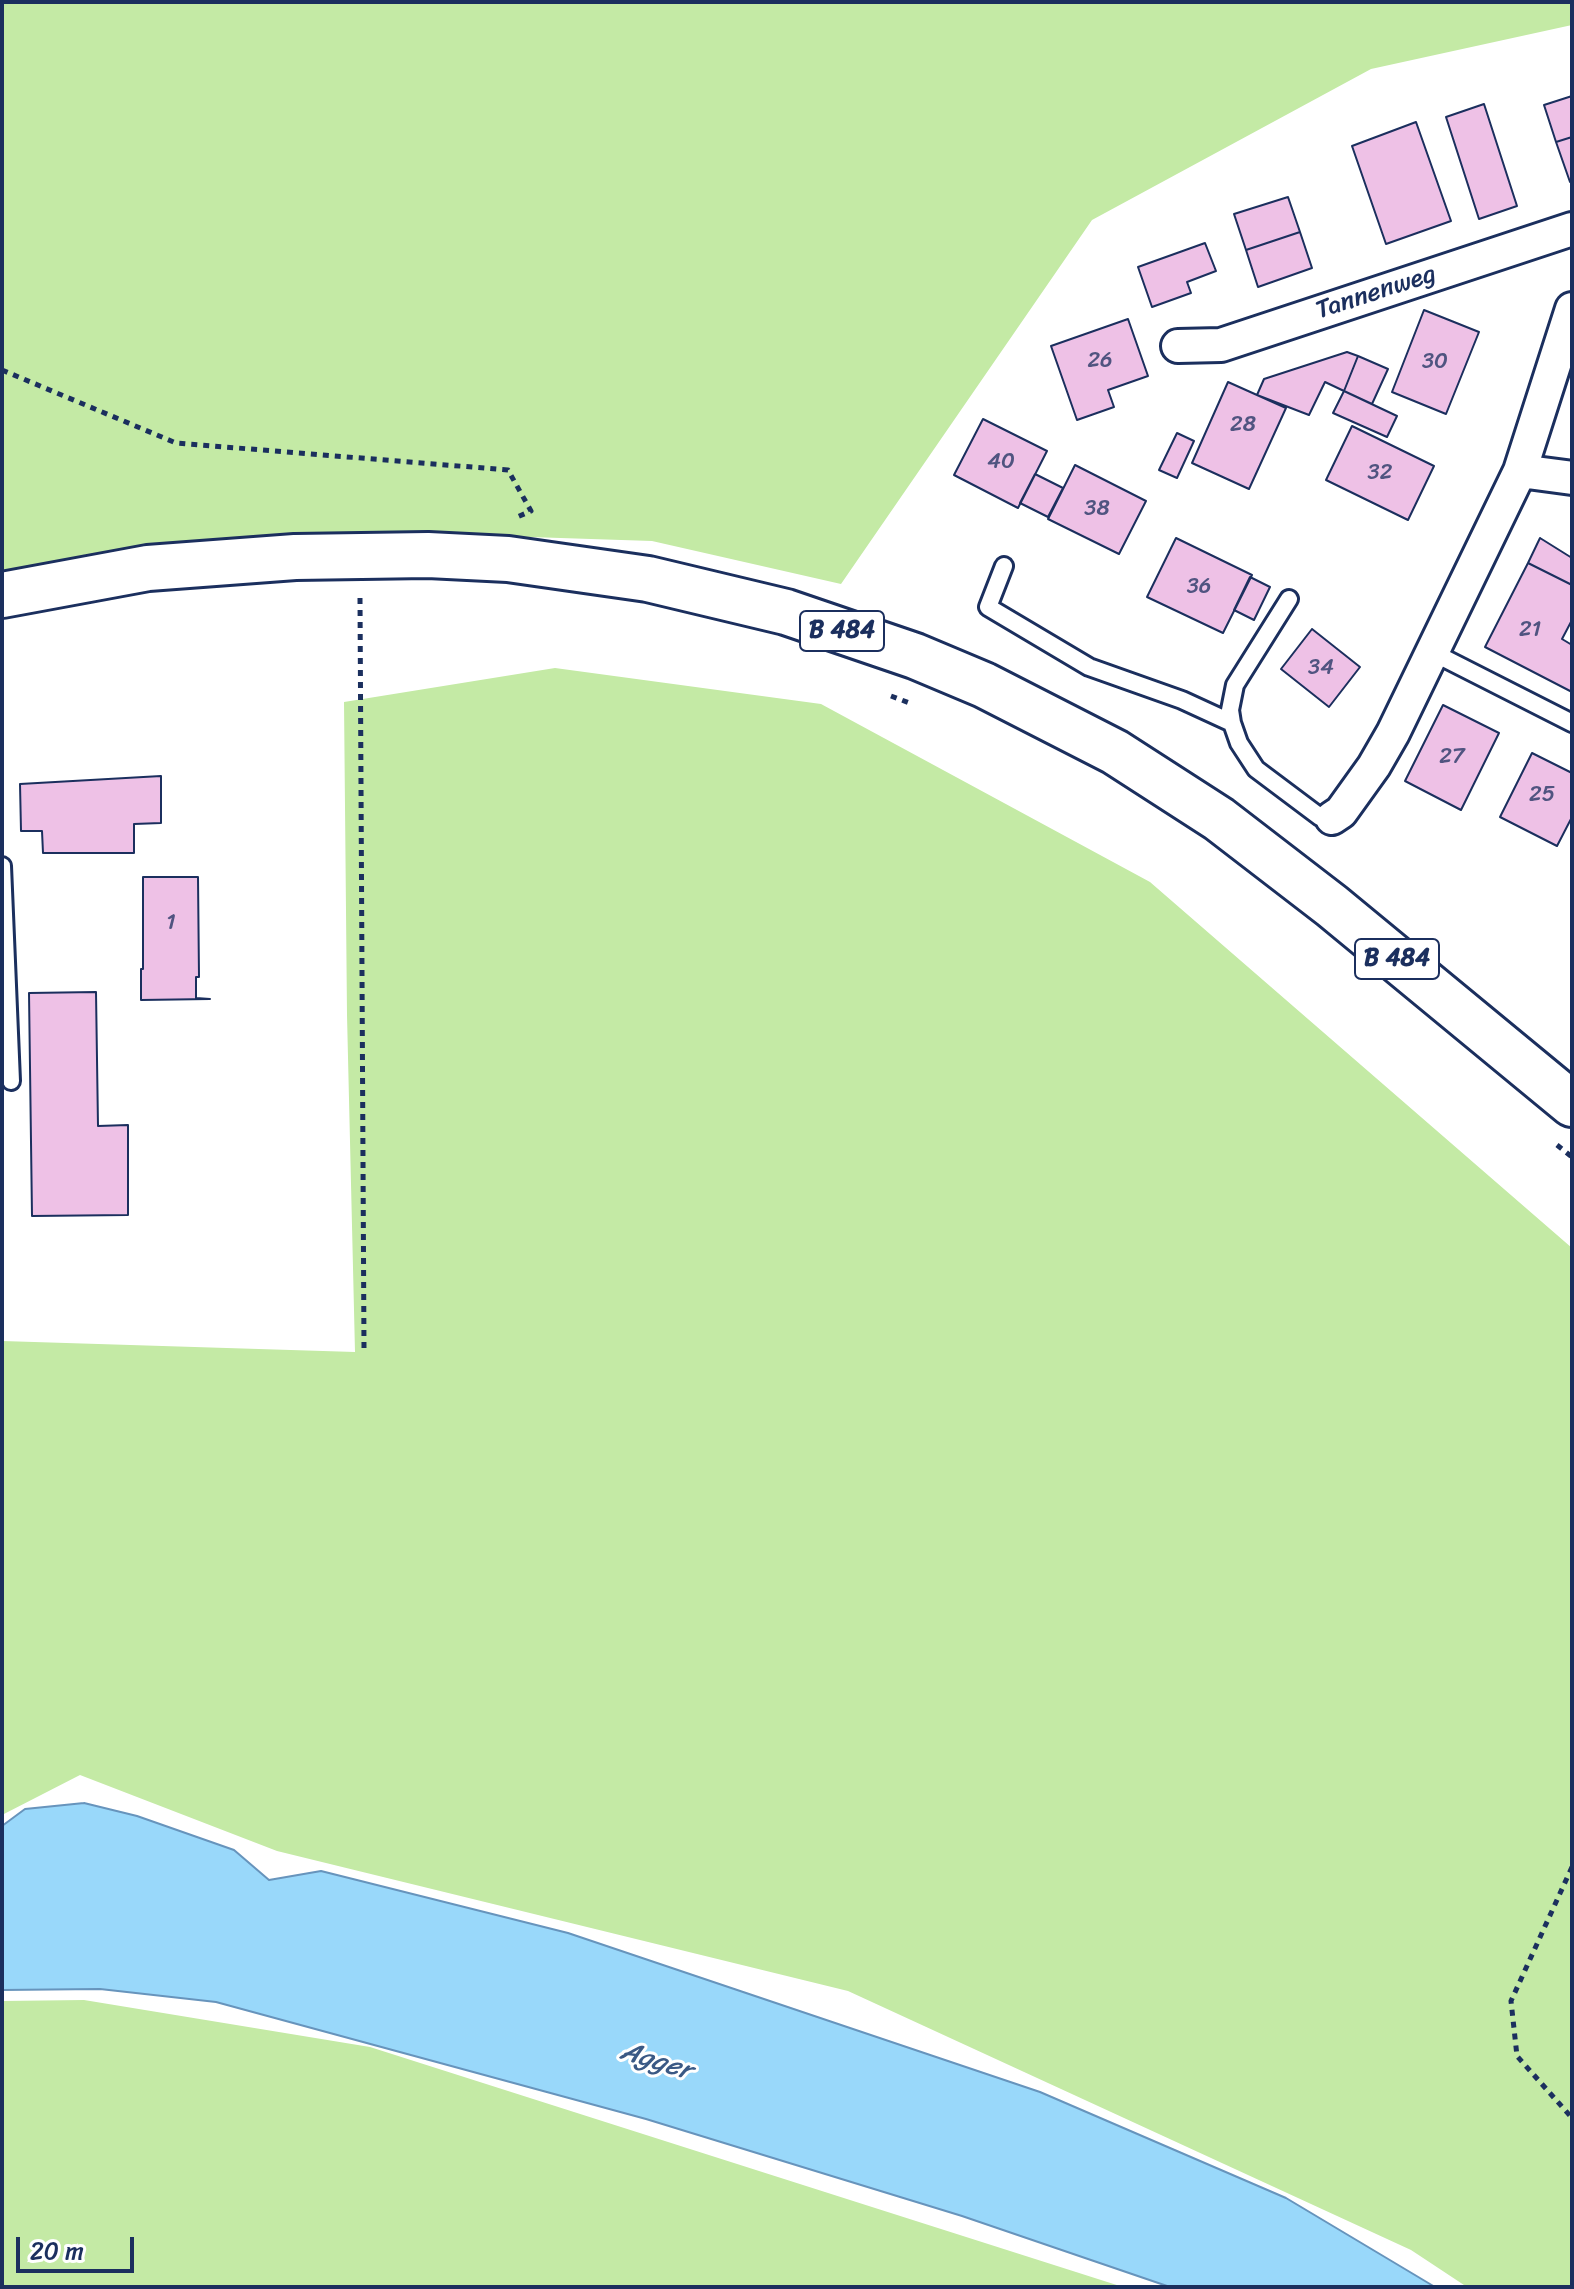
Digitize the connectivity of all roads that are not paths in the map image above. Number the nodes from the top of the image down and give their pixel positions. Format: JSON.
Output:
{"nodes":[{"id":1,"x":1572,"y":229,"type":"edge"},
{"id":2,"x":1572,"y":309,"type":"edge"},
{"id":3,"x":1178,"y":346,"type":"dead end"},
{"id":4,"x":1520,"y":471,"type":"junction"},
{"id":5,"x":1572,"y":478,"type":"edge"},
{"id":6,"x":1004,"y":566,"type":"dead end"},
{"id":7,"x":2,"y":595,"type":"edge"},
{"id":8,"x":1289,"y":599,"type":"dead end"},
{"id":9,"x":1432,"y":652,"type":"junction"},
{"id":10,"x":1232,"y":723,"type":"junction"},
{"id":11,"x":1572,"y":723,"type":"edge"},
{"id":12,"x":1332,"y":818,"type":"joint"},
{"id":13,"x":2,"y":866,"type":"edge"},
{"id":14,"x":11,"y":1081,"type":"dead end"},
{"id":15,"x":1560,"y":1120,"type":"edge"}],
"edges":[{"from":1,"to":3,"type":"street","name":"Tannenweg"},
{"from":2,"to":4,"type":"street"},
{"from":4,"to":5,"type":"street"},
{"from":4,"to":9,"type":"street"},
{"from":6,"to":10,"type":"lane"},
{"from":7,"to":15,"type":"main road","number":"B 484"},
{"from":8,"to":10,"type":"lane"},
{"from":9,"to":11,"type":"lane"},
{"from":9,"to":12,"type":"street"},
{"from":10,"to":12,"type":"lane"},
{"from":13,"to":14,"type":"lane"}]}
